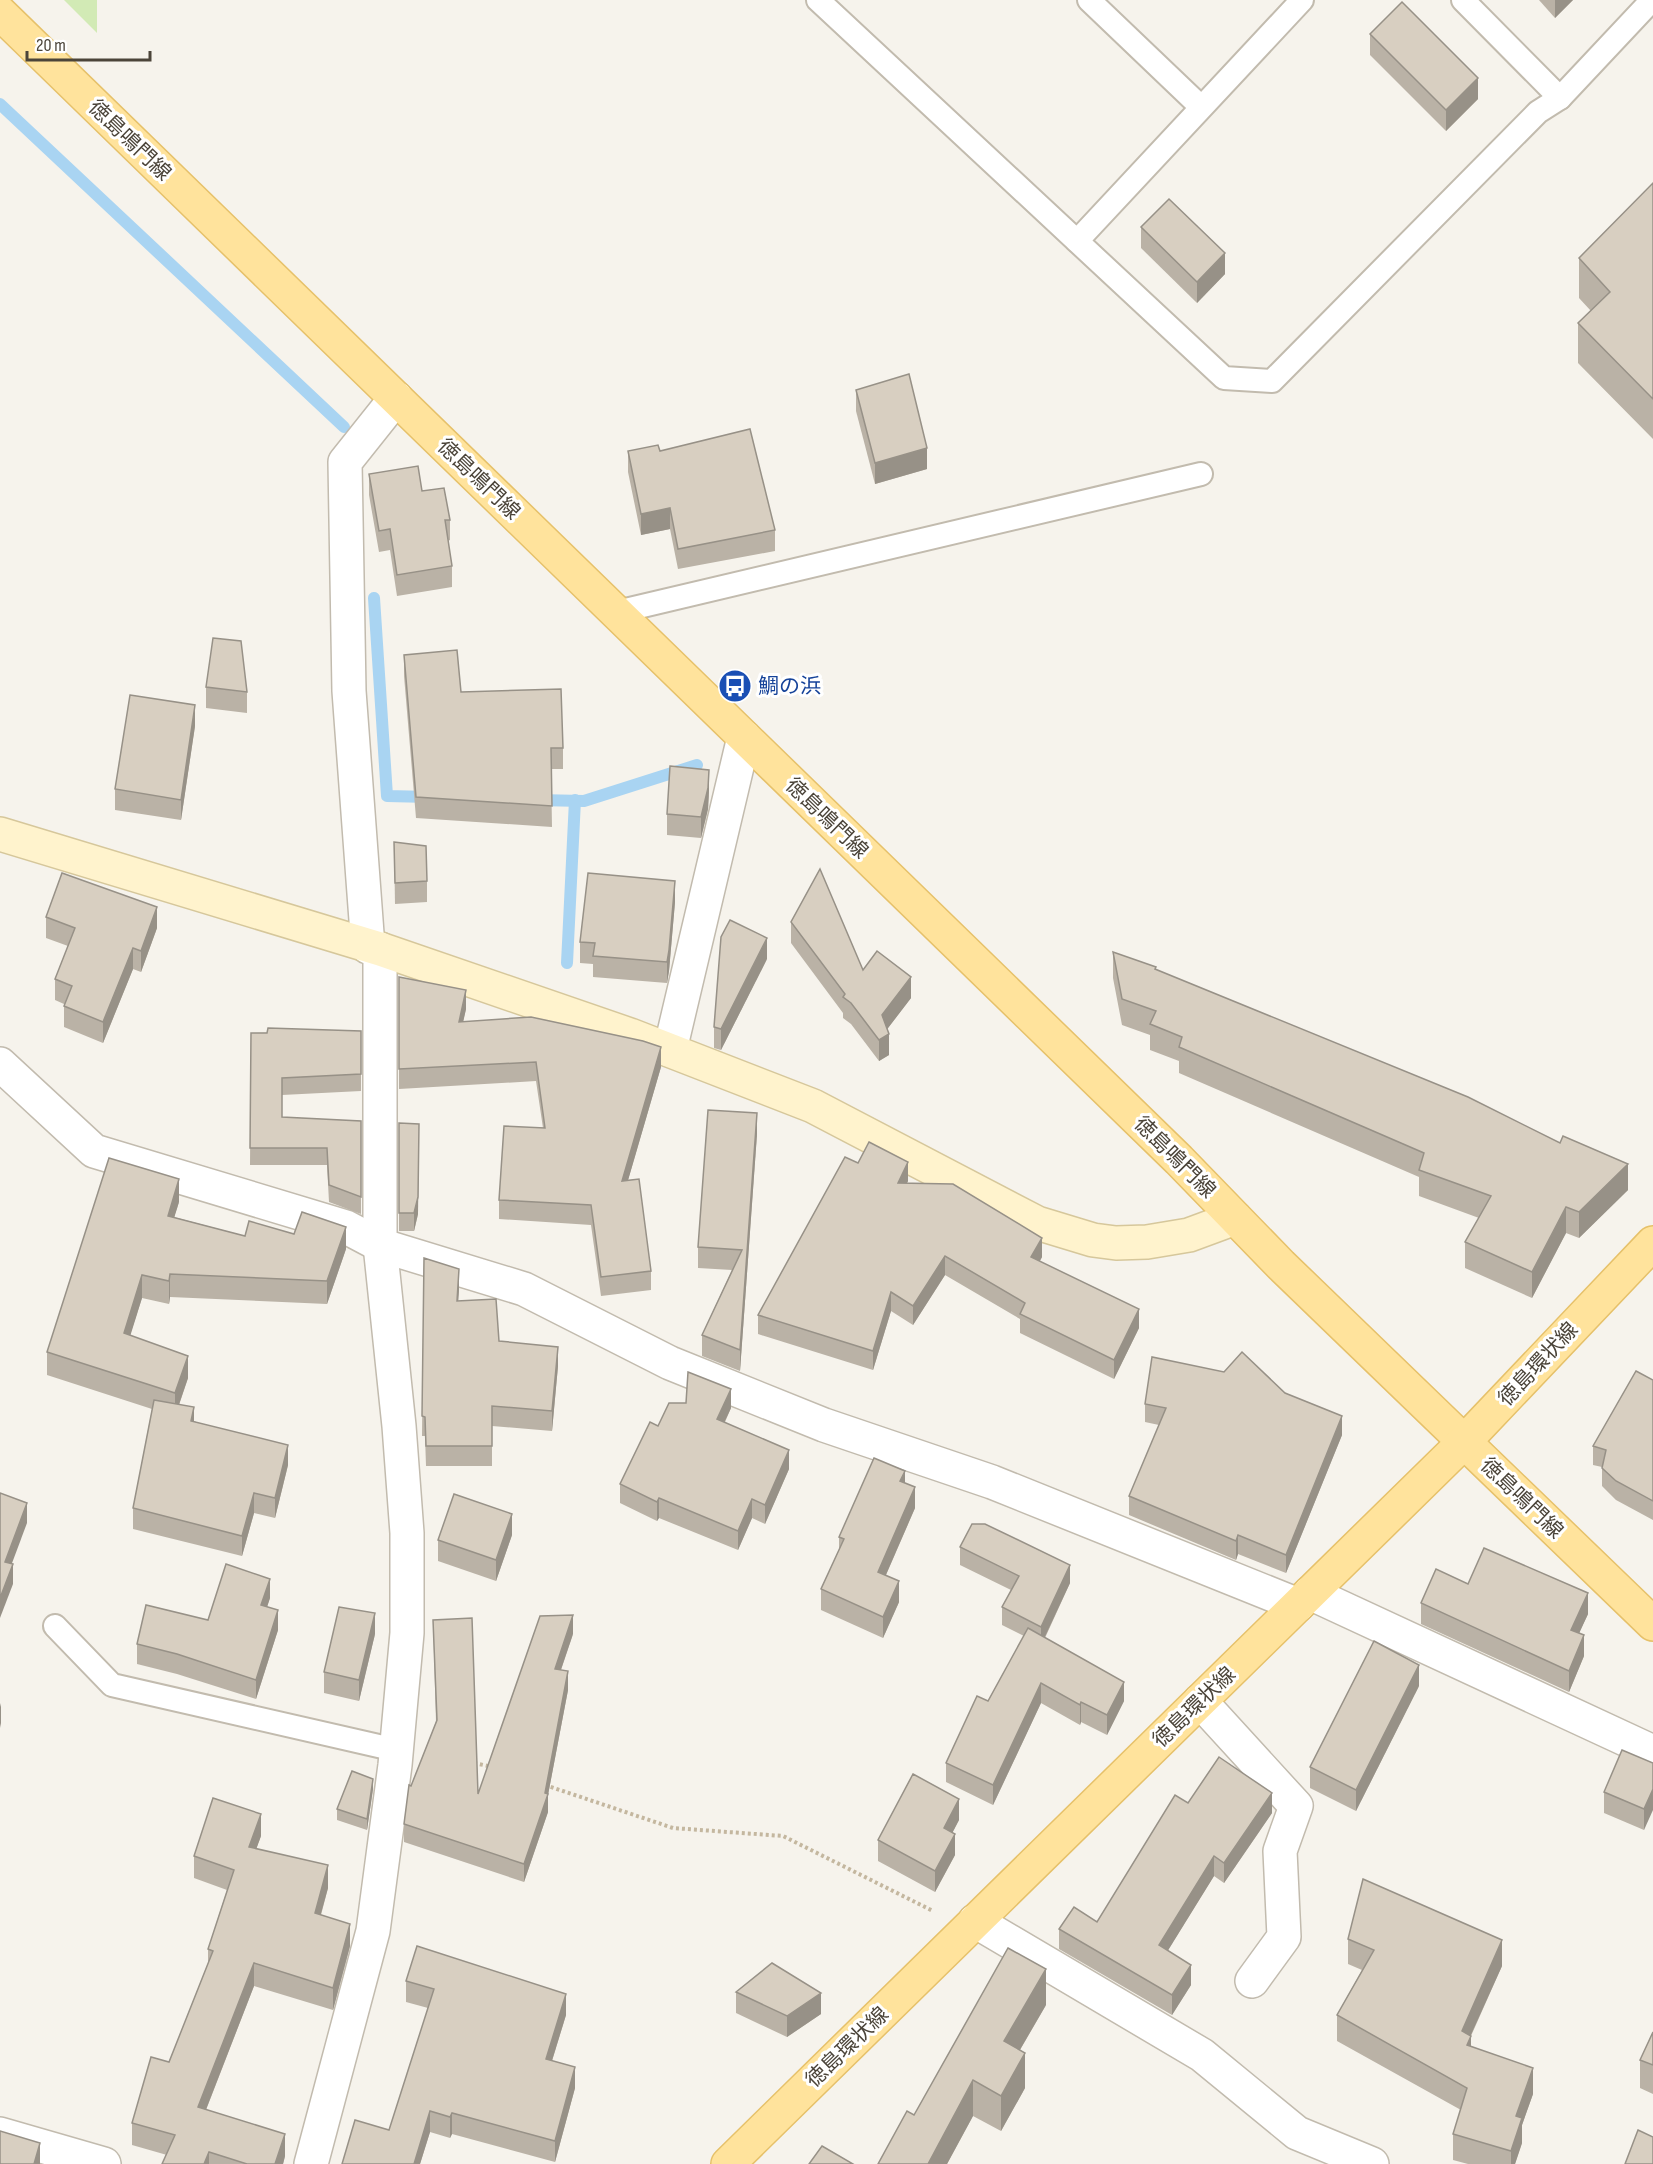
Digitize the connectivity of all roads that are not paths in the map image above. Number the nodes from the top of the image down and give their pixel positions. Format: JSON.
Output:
{"nodes":[{"id":1,"x":818,"y":0,"type":"edge"},
{"id":2,"x":1089,"y":0,"type":"edge"},
{"id":3,"x":1302,"y":0,"type":"edge"},
{"id":4,"x":1463,"y":0,"type":"edge"},
{"id":5,"x":1652,"y":0,"type":"edge"},
{"id":6,"x":0,"y":13,"type":"edge"},
{"id":7,"x":1560,"y":98,"type":"junction"},
{"id":8,"x":1201,"y":107,"type":"junction"},
{"id":9,"x":1077,"y":241,"type":"junction"},
{"id":10,"x":396,"y":398,"type":"junction"},
{"id":11,"x":1201,"y":474,"type":"dead end"},
{"id":12,"x":617,"y":612,"type":"junction"},
{"id":13,"x":744,"y":737,"type":"junction"},
{"id":14,"x":0,"y":834,"type":"edge"},
{"id":15,"x":374,"y":948,"type":"junction"},
{"id":16,"x":670,"y":1050,"type":"junction"},
{"id":17,"x":0,"y":1064,"type":"edge"},
{"id":18,"x":1235,"y":1218,"type":"junction"},
{"id":19,"x":1653,"y":1243,"type":"edge"},
{"id":20,"x":380,"y":1245,"type":"junction"},
{"id":21,"x":1464,"y":1442,"type":"junction"},
{"id":22,"x":1304,"y":1599,"type":"junction"},
{"id":23,"x":1653,"y":1624,"type":"edge"},
{"id":24,"x":55,"y":1626,"type":"dead end"},
{"id":25,"x":1200,"y":1701,"type":"junction"},
{"id":26,"x":396,"y":1750,"type":"junction"},
{"id":27,"x":1653,"y":1752,"type":"edge"},
{"id":28,"x":971,"y":1925,"type":"junction"},
{"id":29,"x":1252,"y":1981,"type":"dead end"},
{"id":30,"x":0,"y":2134,"type":"edge"},
{"id":31,"x":67,"y":2159,"type":"edge"},
{"id":32,"x":104,"y":2164,"type":"edge"},
{"id":33,"x":311,"y":2164,"type":"edge"},
{"id":34,"x":728,"y":2164,"type":"edge"},
{"id":35,"x":1372,"y":2164,"type":"edge"}],
"edges":[{"from":1,"to":9,"type":"lane"},
{"from":2,"to":8,"type":"lane"},
{"from":3,"to":8,"type":"lane"},
{"from":4,"to":7,"type":"lane"},
{"from":5,"to":7,"type":"lane"},
{"from":6,"to":10,"type":"main road","name":"徳島鳴門線"},
{"from":7,"to":9,"type":"lane"},
{"from":8,"to":9,"type":"lane"},
{"from":10,"to":12,"type":"main road","name":"徳島鳴門線"},
{"from":10,"to":15,"type":"street"},
{"from":11,"to":12,"type":"lane"},
{"from":12,"to":13,"type":"main road","name":"徳島鳴門線"},
{"from":13,"to":16,"type":"street"},
{"from":13,"to":18,"type":"main road","name":"徳島鳴門線"},
{"from":14,"to":15,"type":"street"},
{"from":15,"to":16,"type":"street"},
{"from":15,"to":20,"type":"street"},
{"from":16,"to":18,"type":"street"},
{"from":17,"to":20,"type":"street"},
{"from":18,"to":21,"type":"main road","name":"徳島鳴門線"},
{"from":19,"to":21,"type":"main road","name":"徳島環状線"},
{"from":20,"to":22,"type":"street"},
{"from":20,"to":26,"type":"street"},
{"from":21,"to":22,"type":"main road","name":"徳島環状線"},
{"from":21,"to":23,"type":"main road","name":"徳島鳴門線"},
{"from":22,"to":25,"type":"main road","name":"徳島環状線"},
{"from":22,"to":27,"type":"street"},
{"from":24,"to":26,"type":"lane"},
{"from":25,"to":28,"type":"main road","name":"徳島環状線"},
{"from":25,"to":29,"type":"street"},
{"from":26,"to":33,"type":"street"},
{"from":28,"to":34,"type":"main road","name":"徳島環状線"},
{"from":28,"to":35,"type":"street"},
{"from":30,"to":31,"type":"street"},
{"from":31,"to":32,"type":"street"}]}
